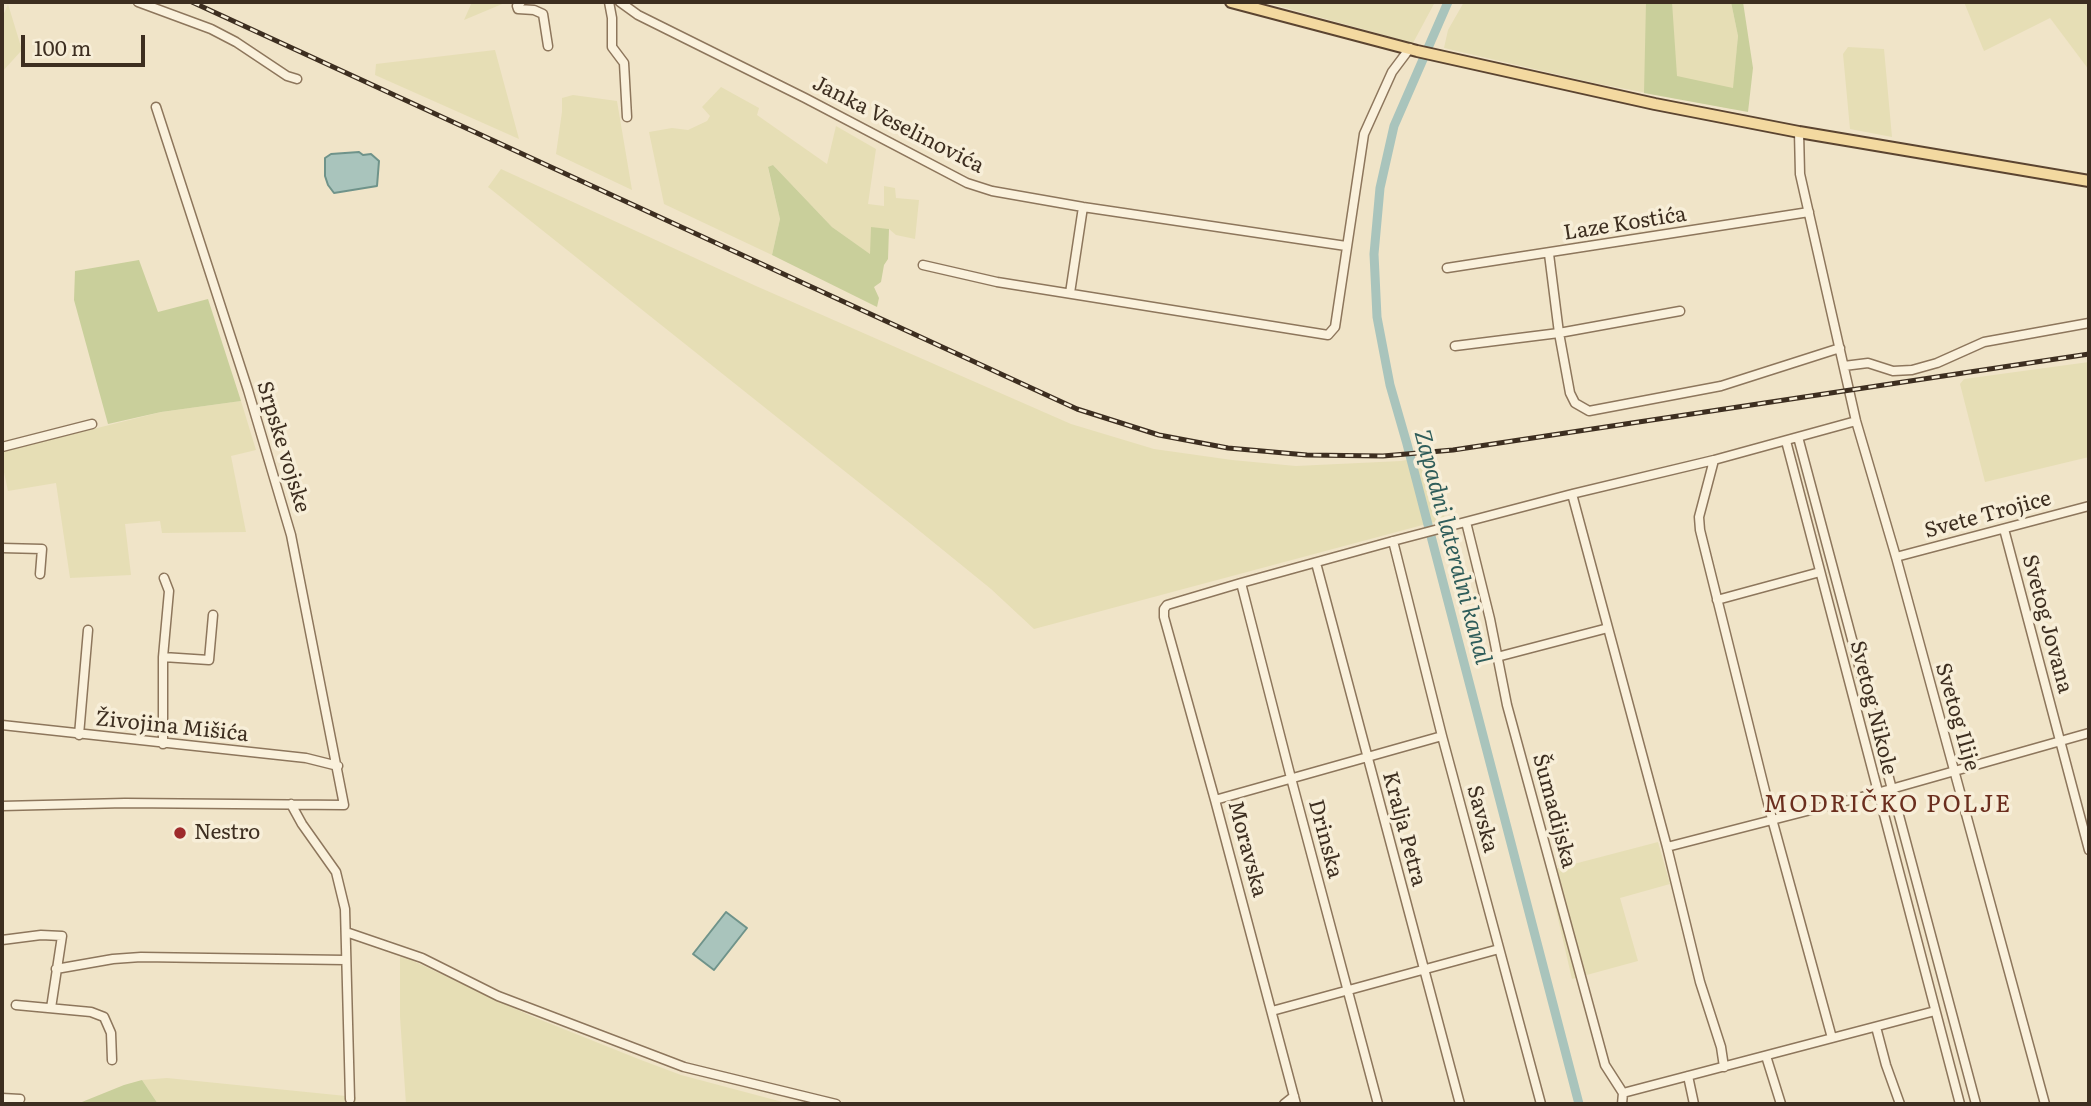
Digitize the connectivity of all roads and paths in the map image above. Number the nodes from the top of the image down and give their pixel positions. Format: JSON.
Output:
{"nodes":[{"id":1,"x":138,"y":2,"type":"edge"},
{"id":2,"x":521,"y":2,"type":"edge"},
{"id":3,"x":609,"y":2,"type":"edge"},
{"id":4,"x":620,"y":2,"type":"edge"},
{"id":5,"x":1231,"y":2,"type":"edge"},
{"id":6,"x":548,"y":46,"type":"dead end"},
{"id":7,"x":1414,"y":49,"type":"junction"},
{"id":8,"x":297,"y":79,"type":"dead end"},
{"id":9,"x":156,"y":107,"type":"dead end"},
{"id":10,"x":627,"y":117,"type":"dead end"},
{"id":11,"x":1798,"y":132,"type":"junction"},
{"id":12,"x":2089,"y":181,"type":"edge"},
{"id":13,"x":1083,"y":207,"type":"junction"},
{"id":14,"x":1809,"y":212,"type":"junction"},
{"id":15,"x":1346,"y":246,"type":"junction"},
{"id":16,"x":1549,"y":254,"type":"junction"},
{"id":17,"x":922,"y":265,"type":"dead end"},
{"id":18,"x":1447,"y":268,"type":"dead end"},
{"id":19,"x":1070,"y":293,"type":"junction"},
{"id":20,"x":1680,"y":312,"type":"dead end"},
{"id":21,"x":2089,"y":323,"type":"edge"},
{"id":22,"x":1559,"y":332,"type":"junction"},
{"id":23,"x":1455,"y":346,"type":"dead end"},
{"id":24,"x":1840,"y":348,"type":"junction"},
{"id":25,"x":1844,"y":366,"type":"junction"},
{"id":26,"x":1856,"y":421,"type":"junction"},
{"id":27,"x":92,"y":424,"type":"dead end"},
{"id":28,"x":1798,"y":438,"type":"junction"},
{"id":29,"x":1786,"y":441,"type":"junction"},
{"id":30,"x":2,"y":447,"type":"edge"},
{"id":31,"x":1714,"y":460,"type":"junction"},
{"id":32,"x":1572,"y":494,"type":"junction"},
{"id":33,"x":2089,"y":506,"type":"edge"},
{"id":34,"x":1466,"y":522,"type":"junction"},
{"id":35,"x":2004,"y":529,"type":"junction"},
{"id":36,"x":1393,"y":541,"type":"junction"},
{"id":37,"x":2,"y":548,"type":"edge"},
{"id":38,"x":1896,"y":557,"type":"junction"},
{"id":39,"x":1316,"y":563,"type":"junction"},
{"id":40,"x":1820,"y":572,"type":"junction"},
{"id":41,"x":40,"y":574,"type":"dead end"},
{"id":42,"x":164,"y":578,"type":"dead end"},
{"id":43,"x":1241,"y":583,"type":"junction"},
{"id":44,"x":1717,"y":600,"type":"junction"},
{"id":45,"x":213,"y":615,"type":"dead end"},
{"id":46,"x":1608,"y":628,"type":"junction"},
{"id":47,"x":88,"y":629,"type":"dead end"},
{"id":48,"x":163,"y":657,"type":"junction"},
{"id":49,"x":1497,"y":657,"type":"junction"},
{"id":50,"x":2,"y":725,"type":"edge"},
{"id":51,"x":2089,"y":733,"type":"edge"},
{"id":52,"x":79,"y":735,"type":"junction"},
{"id":53,"x":1442,"y":736,"type":"junction"},
{"id":54,"x":2060,"y":740,"type":"junction"},
{"id":55,"x":163,"y":744,"type":"junction"},
{"id":56,"x":1366,"y":757,"type":"junction"},
{"id":57,"x":338,"y":766,"type":"junction"},
{"id":58,"x":1955,"y":772,"type":"junction"},
{"id":59,"x":1291,"y":778,"type":"junction"},
{"id":60,"x":1892,"y":789,"type":"junction"},
{"id":61,"x":1877,"y":793,"type":"junction"},
{"id":62,"x":1216,"y":800,"type":"junction"},
{"id":63,"x":291,"y":804,"type":"junction"},
{"id":64,"x":2,"y":806,"type":"edge"},
{"id":65,"x":1772,"y":819,"type":"junction"},
{"id":66,"x":1667,"y":847,"type":"junction"},
{"id":67,"x":2089,"y":850,"type":"edge"},
{"id":68,"x":346,"y":932,"type":"junction"},
{"id":69,"x":2,"y":940,"type":"edge"},
{"id":70,"x":1499,"y":949,"type":"junction"},
{"id":71,"x":345,"y":960,"type":"junction"},
{"id":72,"x":57,"y":969,"type":"junction"},
{"id":73,"x":1424,"y":970,"type":"junction"},
{"id":74,"x":1349,"y":990,"type":"junction"},
{"id":75,"x":16,"y":1006,"type":"dead end"},
{"id":76,"x":51,"y":1008,"type":"junction"},
{"id":77,"x":1272,"y":1011,"type":"junction"},
{"id":78,"x":1935,"y":1011,"type":"junction"},
{"id":79,"x":1876,"y":1027,"type":"junction"},
{"id":80,"x":1832,"y":1038,"type":"junction"},
{"id":81,"x":1766,"y":1056,"type":"junction"},
{"id":82,"x":111,"y":1060,"type":"dead end"},
{"id":83,"x":1724,"y":1067,"type":"junction"},
{"id":84,"x":1688,"y":1076,"type":"junction"},
{"id":85,"x":1623,"y":1093,"type":"junction"},
{"id":86,"x":2,"y":1098,"type":"edge"},
{"id":87,"x":350,"y":1098,"type":"dead end"},
{"id":88,"x":20,"y":1099,"type":"dead end"},
{"id":89,"x":1295,"y":1100,"type":"edge"},
{"id":90,"x":836,"y":1104,"type":"edge"},
{"id":91,"x":1284,"y":1104,"type":"edge"},
{"id":92,"x":1378,"y":1104,"type":"edge"},
{"id":93,"x":1460,"y":1104,"type":"edge"},
{"id":94,"x":1541,"y":1104,"type":"edge"},
{"id":95,"x":1622,"y":1104,"type":"edge"},
{"id":96,"x":1695,"y":1104,"type":"edge"},
{"id":97,"x":1780,"y":1104,"type":"edge"},
{"id":98,"x":1900,"y":1104,"type":"edge"},
{"id":99,"x":1960,"y":1104,"type":"edge"},
{"id":100,"x":1976,"y":1104,"type":"edge"},
{"id":101,"x":2045,"y":1104,"type":"edge"}],
"edges":[{"from":1,"to":8,"type":"street"},
{"from":2,"to":6,"type":"street"},
{"from":3,"to":10,"type":"street"},
{"from":4,"to":13,"type":"street","name":"Janka Veselinovića"},
{"from":5,"to":7,"type":"main road"},
{"from":7,"to":11,"type":"main road"},
{"from":7,"to":15,"type":"street"},
{"from":9,"to":57,"type":"street","name":"Srpske vojske"},
{"from":11,"to":12,"type":"main road"},
{"from":11,"to":14,"type":"street","name":"Svetog Ilije"},
{"from":13,"to":15,"type":"street","name":"Janka Veselinovića"},
{"from":13,"to":19,"type":"street"},
{"from":14,"to":16,"type":"street","name":"Laze Kostića"},
{"from":14,"to":24,"type":"street","name":"Svetog Ilije"},
{"from":15,"to":19,"type":"street"},
{"from":16,"to":18,"type":"street","name":"Laze Kostića"},
{"from":16,"to":22,"type":"street"},
{"from":17,"to":19,"type":"street"},
{"from":20,"to":22,"type":"street"},
{"from":21,"to":25,"type":"street"},
{"from":22,"to":23,"type":"street"},
{"from":22,"to":24,"type":"street"},
{"from":24,"to":25,"type":"street","name":"Svetog Ilije"},
{"from":25,"to":26,"type":"street","name":"Svetog Ilije"},
{"from":26,"to":28,"type":"street"},
{"from":26,"to":38,"type":"street","name":"Svetog Ilije"},
{"from":27,"to":30,"type":"street"},
{"from":28,"to":29,"type":"street"},
{"from":28,"to":60,"type":"street"},
{"from":29,"to":31,"type":"street"},
{"from":29,"to":40,"type":"street","name":"Svetog Nikole"},
{"from":31,"to":32,"type":"street"},
{"from":31,"to":44,"type":"street"},
{"from":32,"to":34,"type":"street"},
{"from":32,"to":46,"type":"street"},
{"from":33,"to":35,"type":"street","name":"Svete Trojice"},
{"from":34,"to":36,"type":"street"},
{"from":34,"to":49,"type":"street","name":"Šumadijska"},
{"from":35,"to":38,"type":"street","name":"Svete Trojice"},
{"from":35,"to":54,"type":"street","name":"Svetog Jovana"},
{"from":36,"to":39,"type":"street"},
{"from":36,"to":53,"type":"street","name":"Savska"},
{"from":37,"to":41,"type":"street"},
{"from":38,"to":58,"type":"street","name":"Svetog Ilije"},
{"from":39,"to":43,"type":"street"},
{"from":39,"to":56,"type":"street","name":"Kralja Petra"},
{"from":40,"to":44,"type":"street"},
{"from":40,"to":61,"type":"street","name":"Svetog Nikole"},
{"from":42,"to":48,"type":"street"},
{"from":43,"to":59,"type":"street","name":"Drinska"},
{"from":43,"to":62,"type":"street","name":"Moravska"},
{"from":44,"to":65,"type":"street"},
{"from":45,"to":48,"type":"street"},
{"from":46,"to":49,"type":"street"},
{"from":46,"to":66,"type":"street"},
{"from":47,"to":52,"type":"street"},
{"from":48,"to":55,"type":"street"},
{"from":49,"to":85,"type":"street","name":"Šumadijska"},
{"from":50,"to":52,"type":"street","name":"Živojina Mišića"},
{"from":51,"to":54,"type":"street"},
{"from":52,"to":55,"type":"street","name":"Živojina Mišića"},
{"from":53,"to":56,"type":"street"},
{"from":53,"to":70,"type":"street","name":"Savska"},
{"from":54,"to":58,"type":"street"},
{"from":54,"to":67,"type":"street","name":"Svetog Jovana"},
{"from":55,"to":57,"type":"street","name":"Živojina Mišića"},
{"from":56,"to":59,"type":"street"},
{"from":56,"to":73,"type":"street","name":"Kralja Petra"},
{"from":57,"to":63,"type":"street","name":"Srpske vojske"},
{"from":58,"to":60,"type":"street"},
{"from":58,"to":101,"type":"street","name":"Svetog Ilije"},
{"from":59,"to":62,"type":"street"},
{"from":59,"to":74,"type":"street","name":"Drinska"},
{"from":60,"to":61,"type":"street"},
{"from":60,"to":100,"type":"street"},
{"from":61,"to":65,"type":"street"},
{"from":61,"to":78,"type":"street","name":"Svetog Nikole"},
{"from":62,"to":77,"type":"street","name":"Moravska"},
{"from":63,"to":64,"type":"street"},
{"from":63,"to":68,"type":"street"},
{"from":65,"to":66,"type":"street"},
{"from":65,"to":80,"type":"street"},
{"from":66,"to":83,"type":"street"},
{"from":68,"to":71,"type":"street"},
{"from":68,"to":90,"type":"street"},
{"from":69,"to":72,"type":"street"},
{"from":70,"to":73,"type":"street"},
{"from":70,"to":94,"type":"street","name":"Savska"},
{"from":71,"to":72,"type":"street"},
{"from":71,"to":87,"type":"street"},
{"from":72,"to":76,"type":"street"},
{"from":73,"to":74,"type":"street"},
{"from":73,"to":93,"type":"street","name":"Kralja Petra"},
{"from":74,"to":77,"type":"street"},
{"from":74,"to":92,"type":"street","name":"Drinska"},
{"from":75,"to":76,"type":"street"},
{"from":76,"to":82,"type":"street"},
{"from":77,"to":89,"type":"street","name":"Moravska"},
{"from":78,"to":79,"type":"street"},
{"from":78,"to":99,"type":"street","name":"Svetog Nikole"},
{"from":79,"to":80,"type":"street"},
{"from":79,"to":98,"type":"street"},
{"from":80,"to":81,"type":"street"},
{"from":81,"to":83,"type":"street"},
{"from":81,"to":97,"type":"street"},
{"from":83,"to":84,"type":"street"},
{"from":84,"to":85,"type":"street"},
{"from":84,"to":96,"type":"street"},
{"from":85,"to":95,"type":"street"},
{"from":86,"to":88,"type":"street"},
{"from":89,"to":91,"type":"street"}]}
